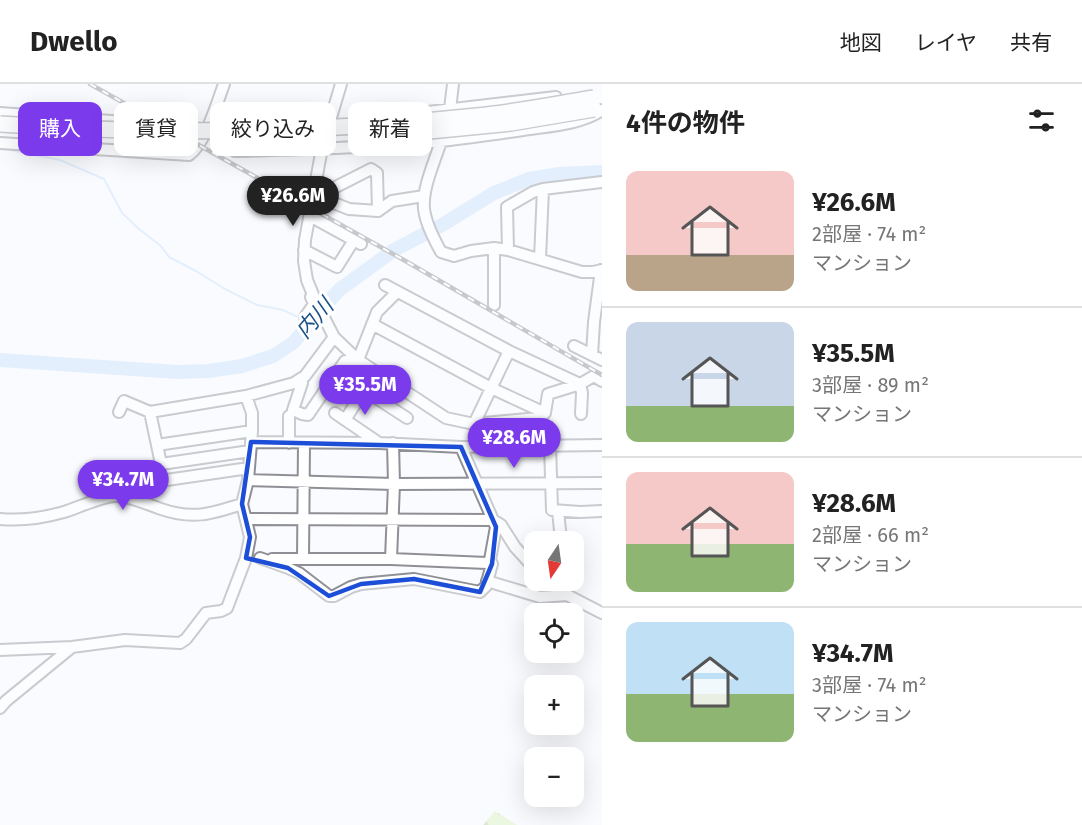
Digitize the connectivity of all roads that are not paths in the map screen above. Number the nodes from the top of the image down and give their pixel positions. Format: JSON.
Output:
{"nodes":[{"id":1,"x":224,"y":84,"type":"edge"},
{"id":2,"x":341,"y":84,"type":"edge"},
{"id":3,"x":453,"y":84,"type":"edge"},
{"id":4,"x":336,"y":102,"type":"edge"},
{"id":5,"x":598,"y":103,"type":"edge"},
{"id":6,"x":450,"y":109,"type":"junction"},
{"id":7,"x":0,"y":113,"type":"edge"},
{"id":8,"x":114,"y":121,"type":"edge"},
{"id":9,"x":336,"y":121,"type":"edge"},
{"id":10,"x":209,"y":123,"type":"joint"},
{"id":11,"x":0,"y":124,"type":"edge"},
{"id":12,"x":0,"y":133,"type":"edge"},
{"id":13,"x":441,"y":141,"type":"junction"},
{"id":14,"x":0,"y":143,"type":"edge"},
{"id":15,"x":198,"y":145,"type":"edge"},
{"id":16,"x":336,"y":147,"type":"edge"},
{"id":17,"x":114,"y":150,"type":"edge"},
{"id":18,"x":321,"y":156,"type":"edge"},
{"id":19,"x":602,"y":182,"type":"edge"},
{"id":20,"x":543,"y":189,"type":"junction"},
{"id":21,"x":316,"y":195,"type":"junction"},
{"id":22,"x":424,"y":196,"type":"junction"},
{"id":23,"x":378,"y":211,"type":"junction"},
{"id":24,"x":310,"y":216,"type":"junction"},
{"id":25,"x":495,"y":248,"type":"junction"},
{"id":26,"x":508,"y":250,"type":"junction"},
{"id":27,"x":304,"y":255,"type":"junction"},
{"id":28,"x":540,"y":260,"type":"junction"},
{"id":29,"x":602,"y":270,"type":"edge"},
{"id":30,"x":385,"y":285,"type":"dead end"},
{"id":31,"x":398,"y":292,"type":"junction"},
{"id":32,"x":494,"y":305,"type":"dead end"},
{"id":33,"x":305,"y":317,"type":"dead end"},
{"id":34,"x":372,"y":324,"type":"junction"},
{"id":35,"x":331,"y":341,"type":"junction"},
{"id":36,"x":574,"y":346,"type":"dead end"},
{"id":37,"x":508,"y":351,"type":"junction"},
{"id":38,"x":597,"y":357,"type":"edge"},
{"id":39,"x":353,"y":360,"type":"junction"},
{"id":40,"x":301,"y":379,"type":"junction"},
{"id":41,"x":602,"y":381,"type":"edge"},
{"id":42,"x":579,"y":384,"type":"junction"},
{"id":43,"x":491,"y":388,"type":"junction"},
{"id":44,"x":246,"y":396,"type":"junction"},
{"id":45,"x":119,"y":412,"type":"dead end"},
{"id":46,"x":150,"y":412,"type":"junction"},
{"id":47,"x":335,"y":413,"type":"dead end"},
{"id":48,"x":545,"y":413,"type":"junction"},
{"id":49,"x":581,"y":414,"type":"dead end"},
{"id":50,"x":289,"y":416,"type":"dead end"},
{"id":51,"x":407,"y":418,"type":"dead end"},
{"id":52,"x":345,"y":420,"type":"junction"},
{"id":53,"x":474,"y":424,"type":"junction"},
{"id":54,"x":251,"y":441,"type":"junction"},
{"id":55,"x":289,"y":443,"type":"junction"},
{"id":56,"x":304,"y":443,"type":"junction"},
{"id":57,"x":379,"y":443,"type":"junction"},
{"id":58,"x":393,"y":443,"type":"junction"},
{"id":59,"x":157,"y":445,"type":"junction"},
{"id":60,"x":602,"y":445,"type":"edge"},
{"id":61,"x":550,"y":446,"type":"junction"},
{"id":62,"x":460,"y":447,"type":"junction"},
{"id":63,"x":249,"y":468,"type":"junction"},
{"id":64,"x":248,"y":480,"type":"junction"},
{"id":65,"x":304,"y":481,"type":"junction"},
{"id":66,"x":551,"y":482,"type":"junction"},
{"id":67,"x":602,"y":483,"type":"edge"},
{"id":68,"x":394,"y":484,"type":"junction"},
{"id":69,"x":478,"y":484,"type":"junction"},
{"id":70,"x":118,"y":496,"type":"junction"},
{"id":71,"x":242,"y":504,"type":"junction"},
{"id":72,"x":558,"y":511,"type":"junction"},
{"id":73,"x":602,"y":511,"type":"edge"},
{"id":74,"x":0,"y":519,"type":"edge"},
{"id":75,"x":246,"y":519,"type":"junction"},
{"id":76,"x":303,"y":519,"type":"junction"},
{"id":77,"x":494,"y":520,"type":"junction"},
{"id":78,"x":393,"y":521,"type":"junction"},
{"id":79,"x":560,"y":531,"type":"edge"},
{"id":80,"x":524,"y":557,"type":"edge"},
{"id":81,"x":246,"y":558,"type":"junction"},
{"id":82,"x":260,"y":558,"type":"junction"},
{"id":83,"x":303,"y":559,"type":"junction"},
{"id":84,"x":391,"y":560,"type":"junction"},
{"id":85,"x":490,"y":560,"type":"junction"},
{"id":86,"x":487,"y":582,"type":"junction"},
{"id":87,"x":561,"y":591,"type":"edge"},
{"id":88,"x":567,"y":595,"type":"junction"},
{"id":89,"x":602,"y":613,"type":"edge"},
{"id":90,"x":72,"y":647,"type":"junction"},
{"id":91,"x":0,"y":650,"type":"edge"},
{"id":92,"x":0,"y":708,"type":"edge"}],
"edges":[{"from":1,"to":10,"type":"street"},
{"from":2,"to":4,"type":"street"},
{"from":3,"to":6,"type":"street"},
{"from":5,"to":6,"type":"street"},
{"from":5,"to":11,"type":"highway","bridge":true},
{"from":5,"to":12,"type":"highway","bridge":true},
{"from":5,"to":13,"type":"street"},
{"from":6,"to":9,"type":"street"},
{"from":7,"to":8,"type":"street"},
{"from":10,"to":15,"type":"street"},
{"from":13,"to":16,"type":"street"},
{"from":13,"to":22,"type":"street"},
{"from":14,"to":17,"type":"street"},
{"from":18,"to":21,"type":"street"},
{"from":19,"to":20,"type":"street"},
{"from":20,"to":26,"type":"street"},
{"from":20,"to":28,"type":"street"},
{"from":21,"to":23,"type":"street"},
{"from":21,"to":23,"type":"street"},
{"from":21,"to":24,"type":"street"},
{"from":22,"to":23,"type":"street"},
{"from":22,"to":25,"type":"street"},
{"from":24,"to":27,"type":"street"},
{"from":24,"to":27,"type":"street"},
{"from":25,"to":26,"type":"street"},
{"from":25,"to":32,"type":"street"},
{"from":26,"to":28,"type":"street"},
{"from":27,"to":33,"type":"street"},
{"from":27,"to":35,"type":"street"},
{"from":28,"to":29,"type":"street"},
{"from":29,"to":38,"type":"street"},
{"from":30,"to":31,"type":"street"},
{"from":31,"to":34,"type":"street"},
{"from":31,"to":37,"type":"street"},
{"from":34,"to":39,"type":"street"},
{"from":34,"to":43,"type":"street"},
{"from":35,"to":39,"type":"street"},
{"from":35,"to":40,"type":"street"},
{"from":36,"to":38,"type":"street"},
{"from":37,"to":42,"type":"street"},
{"from":37,"to":43,"type":"street"},
{"from":39,"to":40,"type":"street"},
{"from":39,"to":53,"type":"street"},
{"from":40,"to":44,"type":"street"},
{"from":41,"to":42,"type":"street"},
{"from":42,"to":48,"type":"street"},
{"from":42,"to":49,"type":"street"},
{"from":43,"to":48,"type":"street"},
{"from":43,"to":53,"type":"street"},
{"from":44,"to":46,"type":"street"},
{"from":44,"to":54,"type":"street"},
{"from":45,"to":46,"type":"street"},
{"from":46,"to":59,"type":"street"},
{"from":47,"to":52,"type":"street"},
{"from":48,"to":53,"type":"street"},
{"from":50,"to":55,"type":"street"},
{"from":51,"to":52,"type":"street"},
{"from":52,"to":57,"type":"street"},
{"from":54,"to":55,"type":"street"},
{"from":54,"to":59,"type":"street"},
{"from":54,"to":59,"type":"street"},
{"from":54,"to":63,"type":"street"},
{"from":55,"to":56,"type":"street"},
{"from":56,"to":57,"type":"street"},
{"from":56,"to":65,"type":"street"},
{"from":57,"to":58,"type":"street"},
{"from":58,"to":62,"type":"street"},
{"from":58,"to":68,"type":"street"},
{"from":60,"to":61,"type":"street"},
{"from":61,"to":62,"type":"street"},
{"from":61,"to":66,"type":"street"},
{"from":62,"to":69,"type":"street"},
{"from":63,"to":64,"type":"street"},
{"from":63,"to":70,"type":"street"},
{"from":64,"to":65,"type":"street"},
{"from":64,"to":71,"type":"street"},
{"from":65,"to":68,"type":"street"},
{"from":65,"to":76,"type":"street"},
{"from":66,"to":67,"type":"street"},
{"from":66,"to":69,"type":"street"},
{"from":66,"to":72,"type":"street"},
{"from":68,"to":69,"type":"street"},
{"from":68,"to":78,"type":"street"},
{"from":69,"to":77,"type":"street"},
{"from":70,"to":71,"type":"street"},
{"from":70,"to":74,"type":"street"},
{"from":71,"to":75,"type":"street"},
{"from":72,"to":73,"type":"street"},
{"from":72,"to":79,"type":"street"},
{"from":75,"to":76,"type":"street"},
{"from":75,"to":81,"type":"street"},
{"from":76,"to":78,"type":"street"},
{"from":76,"to":83,"type":"street"},
{"from":77,"to":78,"type":"street"},
{"from":77,"to":80,"type":"street"},
{"from":77,"to":85,"type":"street"},
{"from":78,"to":84,"type":"street"},
{"from":81,"to":82,"type":"street"},
{"from":81,"to":90,"type":"street"},
{"from":82,"to":83,"type":"street"},
{"from":82,"to":86,"type":"street"},
{"from":83,"to":84,"type":"street"},
{"from":84,"to":85,"type":"street"},
{"from":85,"to":86,"type":"street"},
{"from":86,"to":88,"type":"street"},
{"from":87,"to":88,"type":"street"},
{"from":88,"to":89,"type":"street"},
{"from":90,"to":91,"type":"street"},
{"from":90,"to":92,"type":"street"}]}
